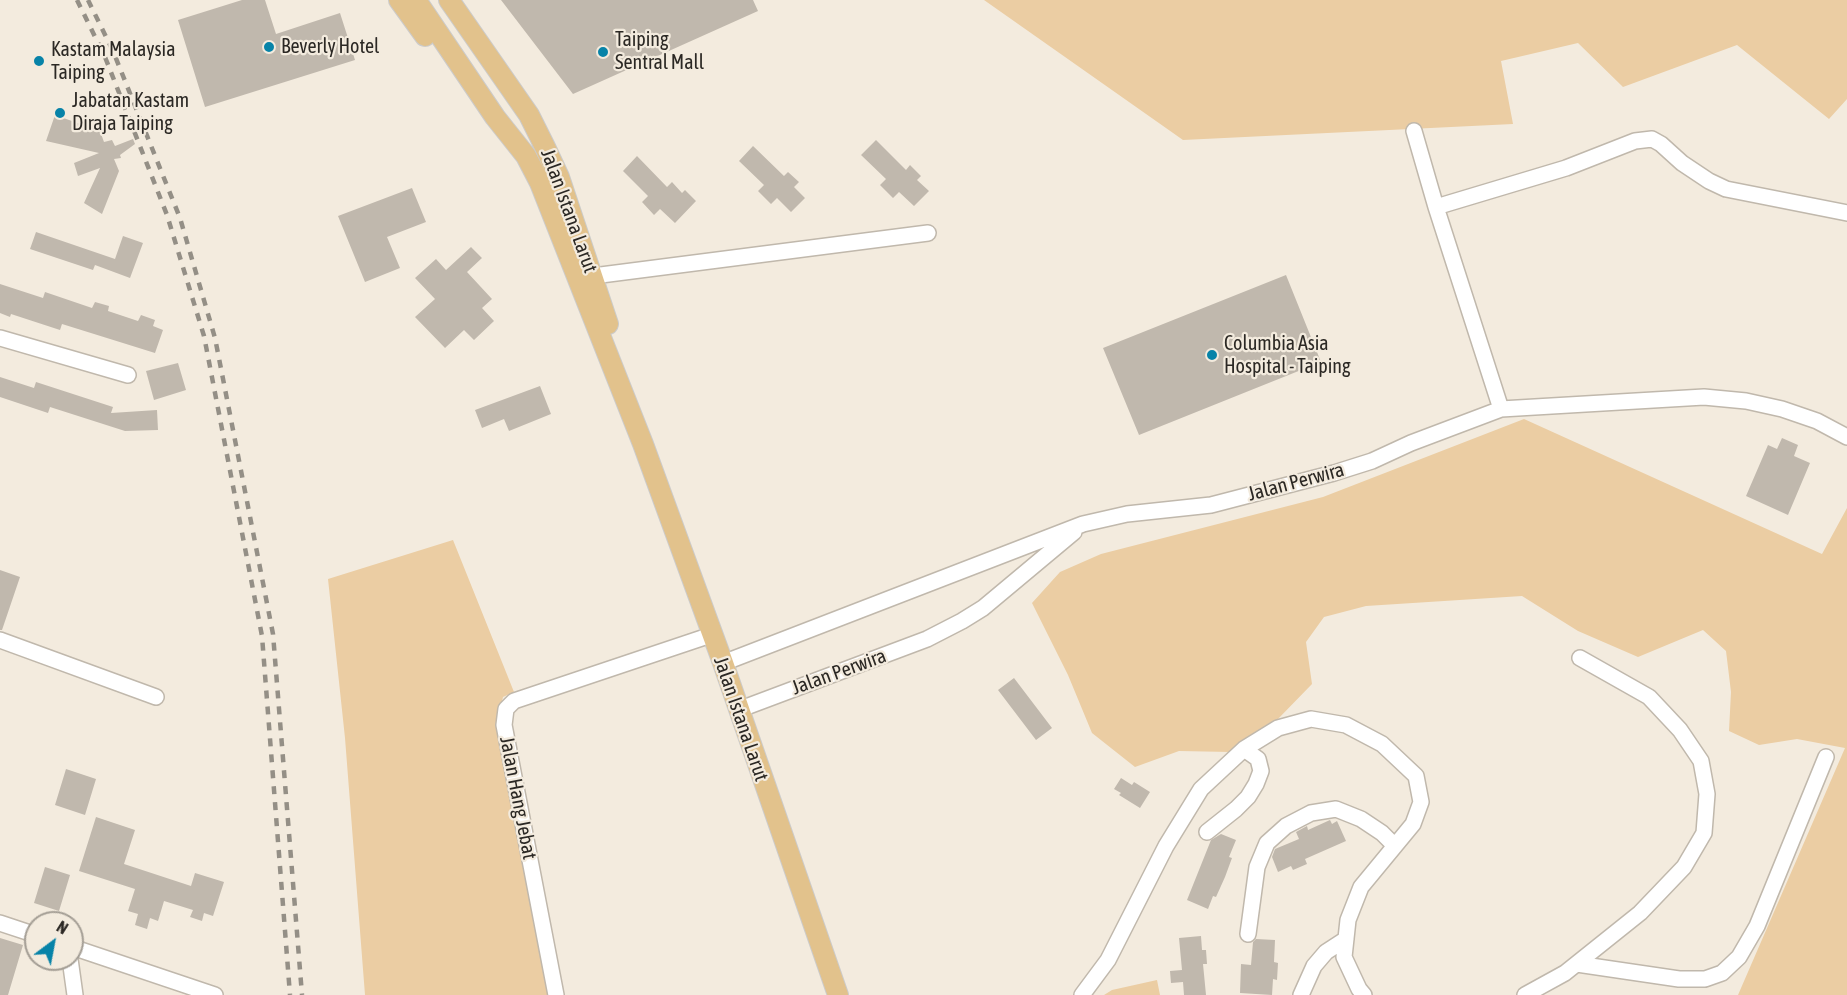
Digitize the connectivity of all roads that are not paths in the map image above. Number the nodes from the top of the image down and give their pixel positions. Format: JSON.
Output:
{"nodes":[{"id":1,"x":399,"y":0,"type":"edge"},
{"id":2,"x":416,"y":0,"type":"edge"},
{"id":3,"x":449,"y":0,"type":"edge"},
{"id":4,"x":495,"y":117,"type":"junction"},
{"id":5,"x":1414,"y":131,"type":"dead end"},
{"id":6,"x":1436,"y":207,"type":"junction"},
{"id":7,"x":1847,"y":213,"type":"edge"},
{"id":8,"x":928,"y":233,"type":"dead end"},
{"id":9,"x":593,"y":276,"type":"junction"},
{"id":10,"x":0,"y":338,"type":"edge"},
{"id":11,"x":128,"y":375,"type":"dead end"},
{"id":12,"x":1501,"y":409,"type":"junction"},
{"id":13,"x":1847,"y":436,"type":"edge"},
{"id":14,"x":643,"y":444,"type":"junction"},
{"id":15,"x":1083,"y":524,"type":"junction"},
{"id":16,"x":711,"y":635,"type":"junction"},
{"id":17,"x":0,"y":640,"type":"edge"},
{"id":18,"x":1580,"y":658,"type":"dead end"},
{"id":19,"x":723,"y":663,"type":"junction"},
{"id":20,"x":156,"y":698,"type":"dead end"},
{"id":21,"x":738,"y":710,"type":"junction"},
{"id":22,"x":1244,"y":748,"type":"junction"},
{"id":23,"x":1826,"y":757,"type":"dead end"},
{"id":24,"x":1207,"y":832,"type":"dead end"},
{"id":25,"x":1395,"y":846,"type":"junction"},
{"id":26,"x":0,"y":923,"type":"edge"},
{"id":27,"x":24,"y":931,"type":"edge"},
{"id":28,"x":1248,"y":934,"type":"dead end"},
{"id":29,"x":1346,"y":939,"type":"junction"},
{"id":30,"x":84,"y":951,"type":"edge"},
{"id":31,"x":1577,"y":964,"type":"junction"},
{"id":32,"x":72,"y":971,"type":"edge"},
{"id":33,"x":75,"y":995,"type":"edge"},
{"id":34,"x":215,"y":995,"type":"edge"},
{"id":35,"x":556,"y":995,"type":"edge"},
{"id":36,"x":838,"y":995,"type":"edge"},
{"id":37,"x":1082,"y":995,"type":"edge"},
{"id":38,"x":1301,"y":995,"type":"edge"},
{"id":39,"x":1364,"y":995,"type":"edge"},
{"id":40,"x":1525,"y":995,"type":"edge"}],
"edges":[{"from":1,"to":4,"type":"main road","name":"Jalan Istana Larut"},
{"from":2,"to":4,"type":"main road","name":"Jalan Istana Larut"},
{"from":3,"to":9,"type":"main road","name":"Jalan Istana Larut"},
{"from":4,"to":14,"type":"main road","name":"Jalan Istana Larut"},
{"from":5,"to":6,"type":"street"},
{"from":6,"to":7,"type":"street"},
{"from":6,"to":12,"type":"street"},
{"from":8,"to":9,"type":"street"},
{"from":9,"to":14,"type":"main road","name":"Jalan Istana Larut"},
{"from":10,"to":11,"type":"street"},
{"from":12,"to":13,"type":"street","name":"Jalan Perwira"},
{"from":12,"to":15,"type":"street","name":"Jalan Perwira"},
{"from":14,"to":16,"type":"main road","name":"Jalan Istana Larut"},
{"from":15,"to":19,"type":"street","name":"Jalan Perwira"},
{"from":15,"to":21,"type":"street","name":"Jalan Perwira"},
{"from":16,"to":19,"type":"main road","name":"Jalan Istana Larut"},
{"from":16,"to":35,"type":"street","name":"Jalan Hang Jebat"},
{"from":17,"to":20,"type":"street"},
{"from":18,"to":31,"type":"street"},
{"from":19,"to":21,"type":"main road","name":"Jalan Istana Larut"},
{"from":21,"to":36,"type":"main road","name":"Jalan Istana Larut"},
{"from":22,"to":24,"type":"street"},
{"from":22,"to":25,"type":"street"},
{"from":22,"to":37,"type":"street"},
{"from":23,"to":31,"type":"street"},
{"from":25,"to":28,"type":"street"},
{"from":25,"to":29,"type":"street"},
{"from":26,"to":27,"type":"street"},
{"from":29,"to":38,"type":"street"},
{"from":29,"to":39,"type":"street"},
{"from":30,"to":34,"type":"street"},
{"from":31,"to":40,"type":"street"},
{"from":32,"to":33,"type":"street"}]}
